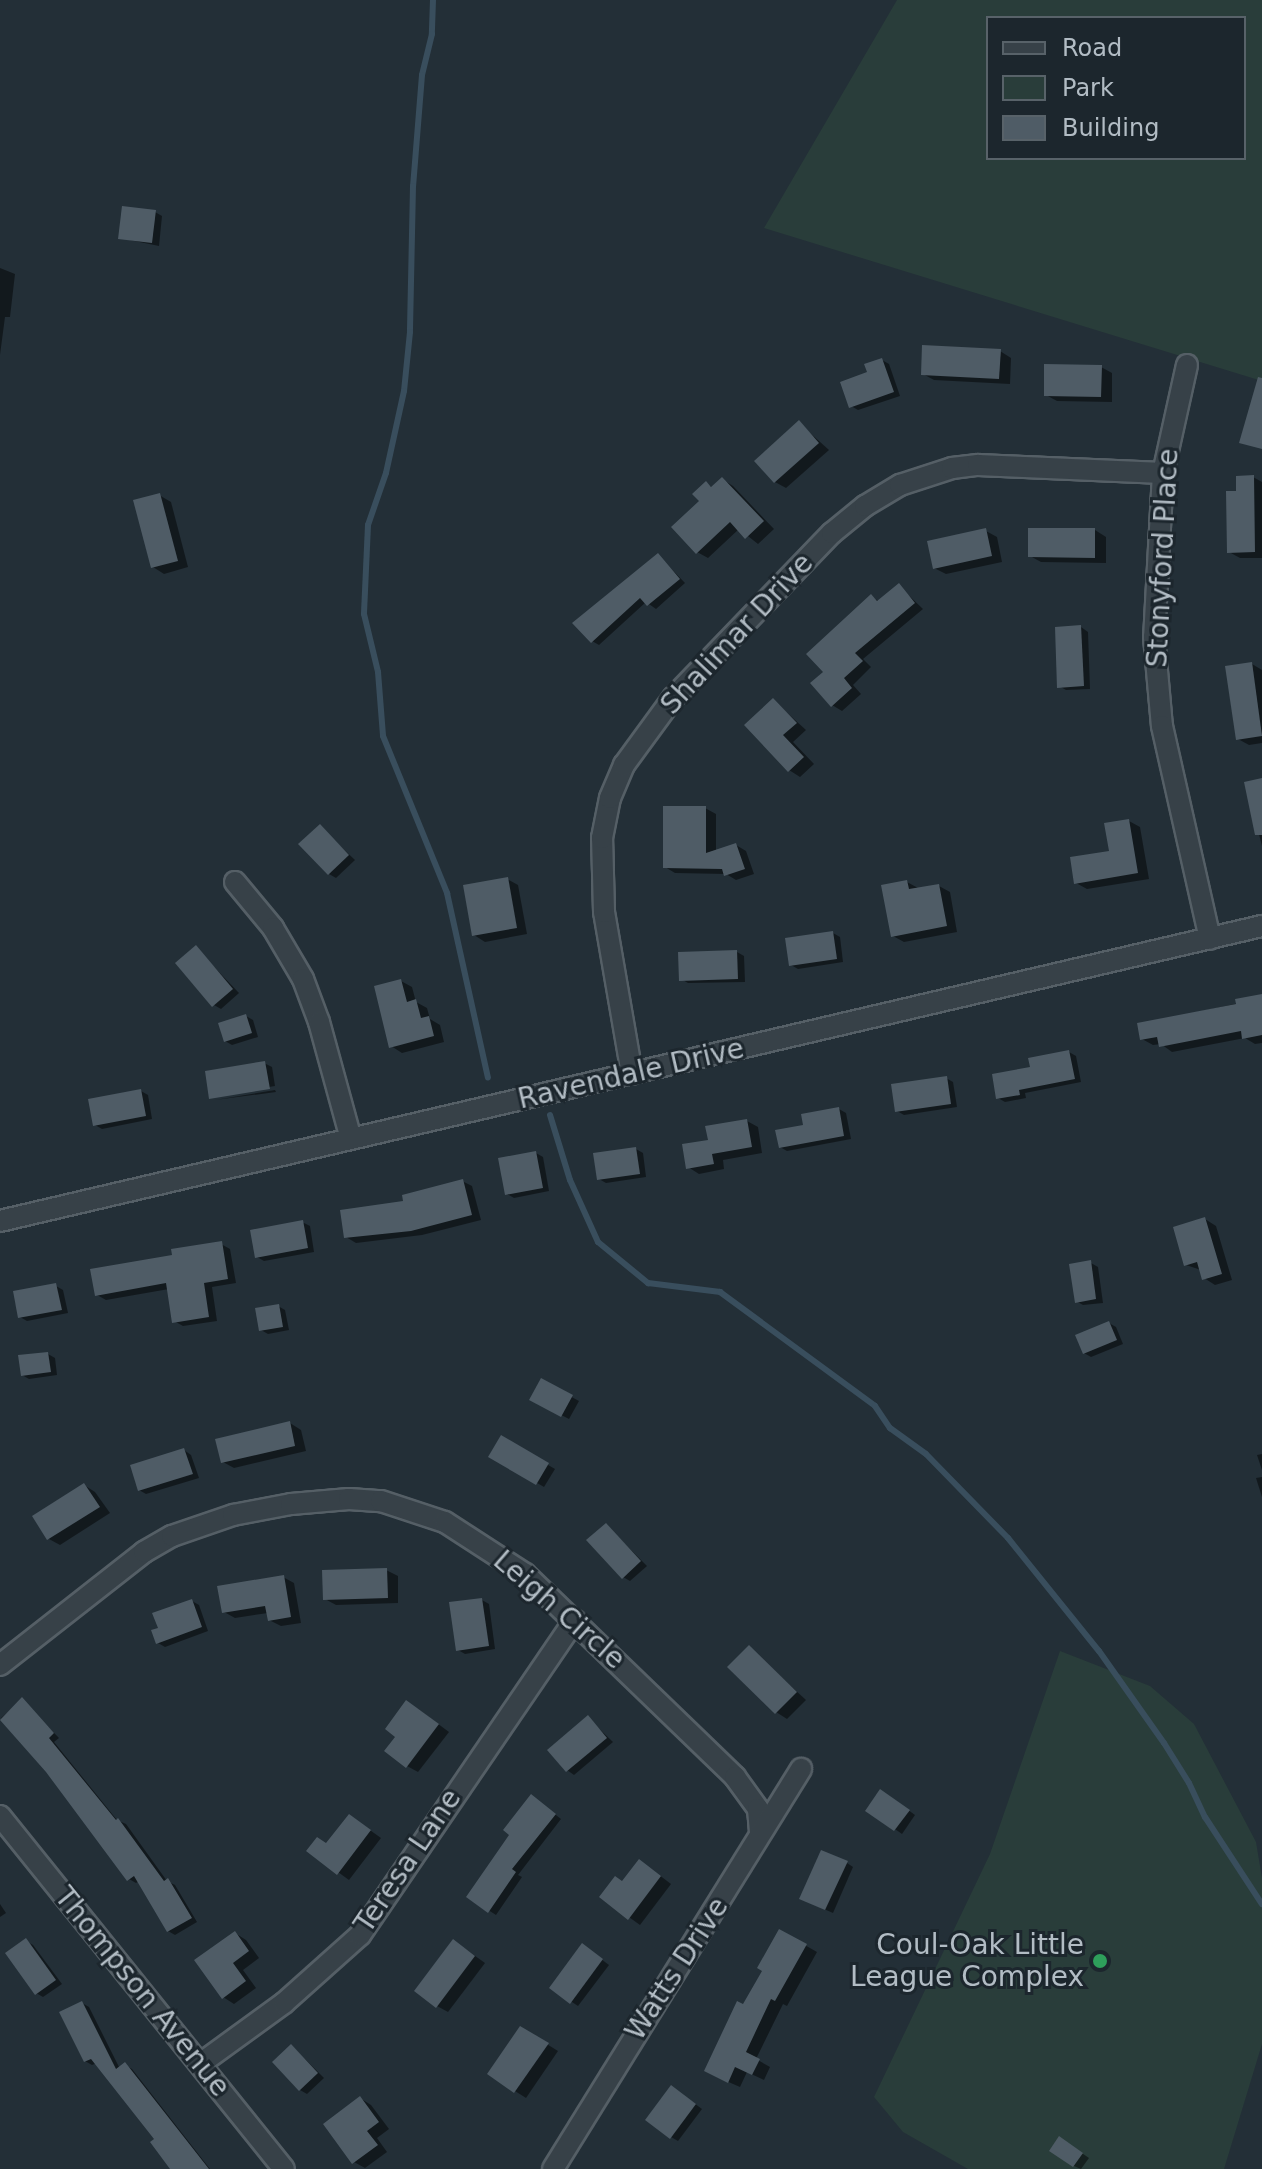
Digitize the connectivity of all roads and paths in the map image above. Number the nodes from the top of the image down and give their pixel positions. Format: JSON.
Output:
{"nodes":[{"id":1,"x":1187,"y":365,"type":"dead end"},
{"id":2,"x":1163,"y":473,"type":"junction"},
{"id":3,"x":235,"y":882,"type":"dead end"},
{"id":4,"x":1262,"y":926,"type":"edge"},
{"id":5,"x":1210,"y":939,"type":"junction"},
{"id":6,"x":632,"y":1074,"type":"junction"},
{"id":7,"x":351,"y":1139,"type":"junction"},
{"id":8,"x":0,"y":1221,"type":"edge"},
{"id":9,"x":575,"y":1620,"type":"junction"},
{"id":10,"x":0,"y":1665,"type":"edge"},
{"id":11,"x":801,"y":1769,"type":"dead end"},
{"id":12,"x":0,"y":1816,"type":"edge"},
{"id":13,"x":760,"y":1831,"type":"junction"},
{"id":14,"x":200,"y":2064,"type":"junction"},
{"id":15,"x":284,"y":2169,"type":"edge"},
{"id":16,"x":553,"y":2169,"type":"edge"}],
"edges":[{"from":1,"to":2,"type":"street","name":"Stonyford Place"},
{"from":2,"to":5,"type":"street","name":"Stonyford Place"},
{"from":2,"to":6,"type":"street","name":"Shalimar Drive"},
{"from":3,"to":7,"type":"street"},
{"from":4,"to":5,"type":"street","name":"Ravendale Drive"},
{"from":5,"to":6,"type":"street","name":"Ravendale Drive"},
{"from":6,"to":7,"type":"street","name":"Ravendale Drive"},
{"from":7,"to":8,"type":"street","name":"Ravendale Drive"},
{"from":9,"to":10,"type":"street","name":"Leigh Circle"},
{"from":9,"to":13,"type":"street","name":"Leigh Circle"},
{"from":9,"to":14,"type":"street","name":"Teresa Lane"},
{"from":11,"to":13,"type":"street","name":"Watts Drive"},
{"from":12,"to":14,"type":"street","name":"Thompson Avenue"},
{"from":13,"to":16,"type":"street","name":"Watts Drive"},
{"from":14,"to":15,"type":"street","name":"Thompson Avenue"}]}
